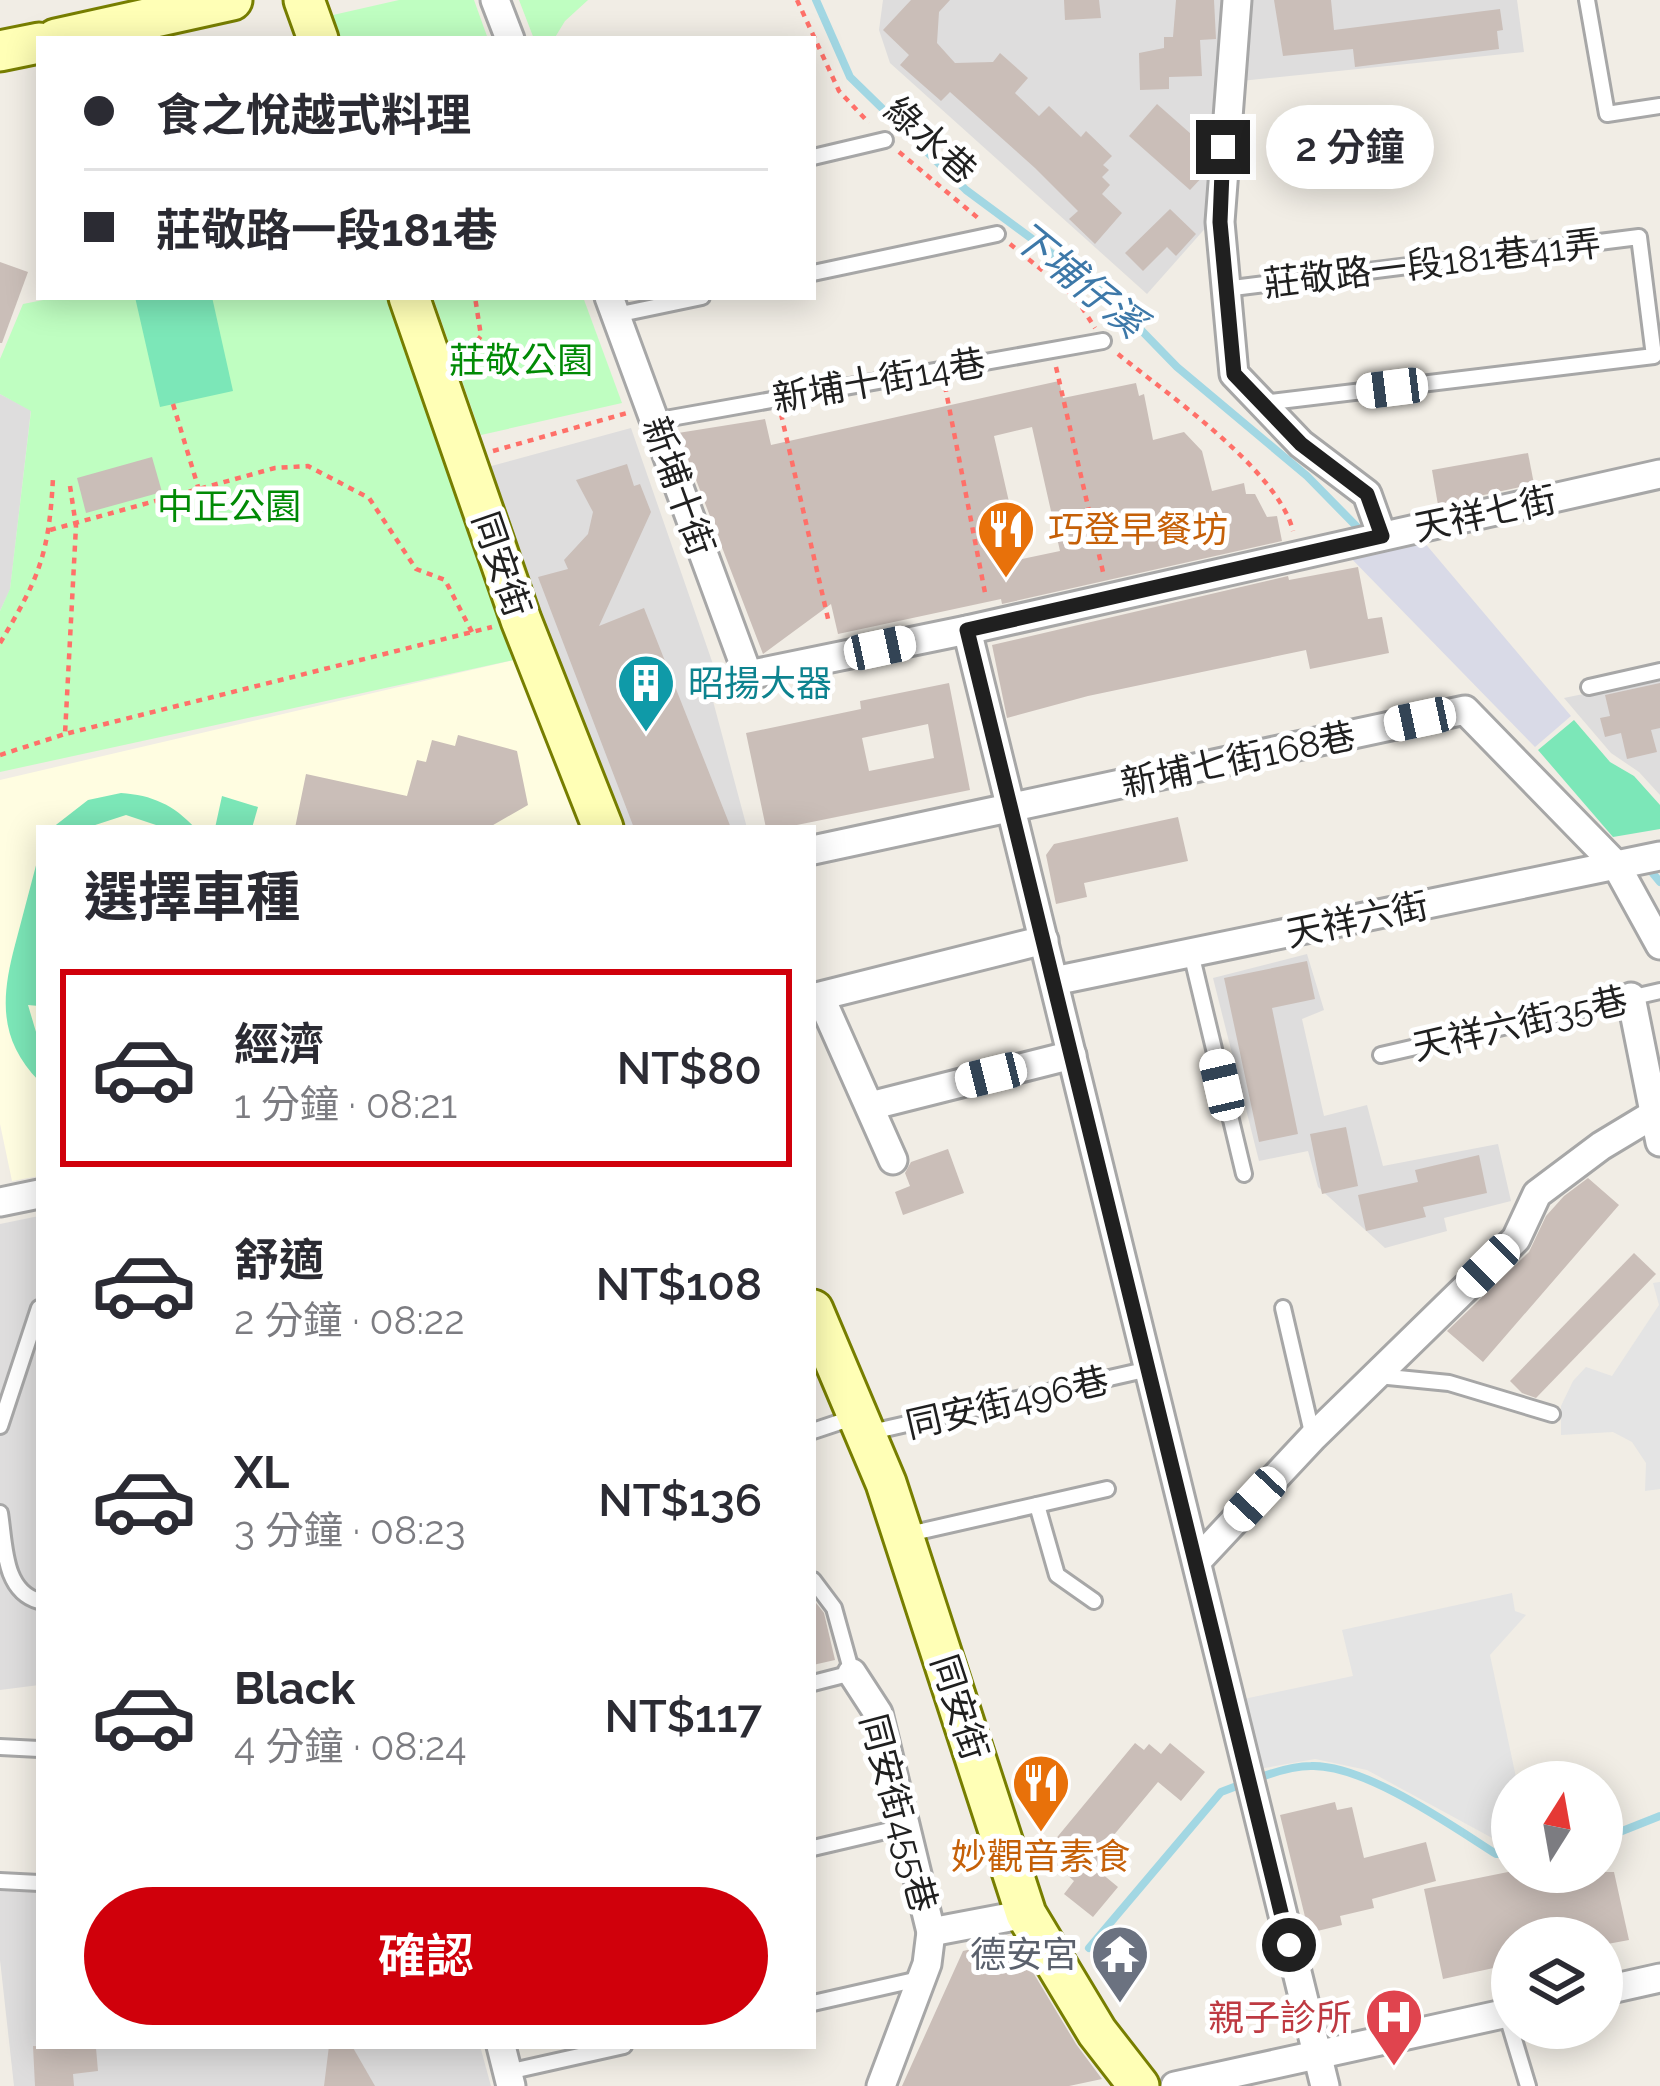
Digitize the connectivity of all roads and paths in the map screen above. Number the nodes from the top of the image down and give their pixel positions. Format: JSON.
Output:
{"nodes":[{"id":1,"x":232,"y":0,"type":"edge"},
{"id":2,"x":304,"y":0,"type":"edge"},
{"id":3,"x":496,"y":0,"type":"edge"},
{"id":4,"x":797,"y":0,"type":"edge"},
{"id":5,"x":1237,"y":0,"type":"edge"},
{"id":6,"x":1587,"y":0,"type":"edge"},
{"id":7,"x":70,"y":36,"type":"edge"},
{"id":8,"x":317,"y":36,"type":"edge"},
{"id":9,"x":510,"y":36,"type":"edge"},
{"id":10,"x":814,"y":36,"type":"edge"},
{"id":11,"x":816,"y":41,"type":"edge"},
{"id":12,"x":36,"y":44,"type":"edge"},
{"id":13,"x":0,"y":51,"type":"edge"},
{"id":14,"x":1660,"y":106,"type":"edge"},
{"id":15,"x":885,"y":140,"type":"junction"},
{"id":16,"x":816,"y":157,"type":"edge"},
{"id":17,"x":997,"y":234,"type":"junction"},
{"id":18,"x":816,"y":272,"type":"edge"},
{"id":19,"x":1225,"y":289,"type":"junction"},
{"id":20,"x":410,"y":300,"type":"edge"},
{"id":21,"x":475,"y":300,"type":"edge"},
{"id":22,"x":672,"y":300,"type":"edge"},
{"id":23,"x":613,"y":306,"type":"edge"},
{"id":24,"x":1103,"y":341,"type":"junction"},
{"id":25,"x":1052,"y":350,"type":"junction"},
{"id":26,"x":462,"y":360,"type":"dead end"},
{"id":27,"x":941,"y":368,"type":"junction"},
{"id":28,"x":777,"y":397,"type":"junction"},
{"id":29,"x":173,"y":404,"type":"dead end"},
{"id":30,"x":1260,"y":404,"type":"junction"},
{"id":31,"x":652,"y":414,"type":"junction"},
{"id":32,"x":465,"y":459,"type":"junction"},
{"id":33,"x":1660,"y":474,"type":"edge"},
{"id":34,"x":52,"y":478,"type":"dead end"},
{"id":35,"x":70,"y":486,"type":"dead end"},
{"id":36,"x":200,"y":492,"type":"junction"},
{"id":37,"x":76,"y":526,"type":"junction"},
{"id":38,"x":50,"y":530,"type":"junction"},
{"id":39,"x":1370,"y":538,"type":"junction"},
{"id":40,"x":1300,"y":555,"type":"junction"},
{"id":41,"x":1109,"y":598,"type":"junction"},
{"id":42,"x":521,"y":620,"type":"junction"},
{"id":43,"x":829,"y":622,"type":"dead end"},
{"id":44,"x":979,"y":627,"type":"junction"},
{"id":45,"x":472,"y":632,"type":"junction"},
{"id":46,"x":0,"y":644,"type":"edge"},
{"id":47,"x":1660,"y":671,"type":"edge"},
{"id":48,"x":748,"y":674,"type":"joint"},
{"id":49,"x":1589,"y":687,"type":"dead end"},
{"id":50,"x":65,"y":734,"type":"junction"},
{"id":51,"x":0,"y":755,"type":"edge"},
{"id":52,"x":1011,"y":808,"type":"junction"},
{"id":53,"x":602,"y":825,"type":"edge"},
{"id":54,"x":816,"y":849,"type":"edge"},
{"id":55,"x":1659,"y":856,"type":"edge"},
{"id":56,"x":1622,"y":864,"type":"junction"},
{"id":57,"x":1043,"y":940,"type":"junction"},
{"id":58,"x":1660,"y":945,"type":"edge"},
{"id":59,"x":1191,"y":953,"type":"junction"},
{"id":60,"x":1054,"y":982,"type":"junction"},
{"id":61,"x":1660,"y":991,"type":"edge"},
{"id":62,"x":1631,"y":998,"type":"junction"},
{"id":63,"x":1381,"y":1054,"type":"dead end"},
{"id":64,"x":1072,"y":1055,"type":"junction"},
{"id":65,"x":870,"y":1106,"type":"junction"},
{"id":66,"x":1657,"y":1128,"type":"edge"},
{"id":67,"x":893,"y":1160,"type":"dead end"},
{"id":68,"x":1244,"y":1174,"type":"dead end"},
{"id":69,"x":36,"y":1195,"type":"edge"},
{"id":70,"x":0,"y":1202,"type":"edge"},
{"id":71,"x":1283,"y":1308,"type":"dead end"},
{"id":72,"x":36,"y":1317,"type":"edge"},
{"id":73,"x":816,"y":1317,"type":"edge"},
{"id":74,"x":1149,"y":1369,"type":"junction"},
{"id":75,"x":1378,"y":1376,"type":"junction"},
{"id":76,"x":1552,"y":1414,"type":"dead end"},
{"id":77,"x":861,"y":1425,"type":"junction"},
{"id":78,"x":0,"y":1426,"type":"edge"},
{"id":79,"x":816,"y":1431,"type":"edge"},
{"id":80,"x":1313,"y":1437,"type":"junction"},
{"id":81,"x":1106,"y":1489,"type":"dead end"},
{"id":82,"x":1037,"y":1504,"type":"junction"},
{"id":83,"x":0,"y":1514,"type":"edge"},
{"id":84,"x":904,"y":1535,"type":"junction"},
{"id":85,"x":1196,"y":1561,"type":"junction"},
{"id":86,"x":816,"y":1584,"type":"edge"},
{"id":87,"x":36,"y":1599,"type":"edge"},
{"id":88,"x":1094,"y":1601,"type":"dead end"},
{"id":89,"x":852,"y":1673,"type":"junction"},
{"id":90,"x":816,"y":1682,"type":"edge"},
{"id":91,"x":0,"y":1747,"type":"edge"},
{"id":92,"x":36,"y":1749,"type":"edge"},
{"id":93,"x":908,"y":1826,"type":"junction"},
{"id":94,"x":816,"y":1847,"type":"edge"},
{"id":95,"x":0,"y":1881,"type":"edge"},
{"id":96,"x":36,"y":1883,"type":"edge"},
{"id":97,"x":1026,"y":1914,"type":"junction"},
{"id":98,"x":931,"y":1932,"type":"junction"},
{"id":99,"x":1660,"y":1978,"type":"edge"},
{"id":100,"x":921,"y":1979,"type":"junction"},
{"id":101,"x":1623,"y":1986,"type":"edge"},
{"id":102,"x":816,"y":2002,"type":"edge"},
{"id":103,"x":1491,"y":2017,"type":"edge"},
{"id":104,"x":608,"y":2049,"type":"edge"},
{"id":105,"x":1518,"y":2049,"type":"edge"},
{"id":106,"x":1315,"y":2054,"type":"junction"},
{"id":107,"x":507,"y":2068,"type":"edge"},
{"id":108,"x":881,"y":2086,"type":"edge"},
{"id":109,"x":1138,"y":2086,"type":"edge"},
{"id":110,"x":1175,"y":2086,"type":"edge"},
{"id":111,"x":1325,"y":2086,"type":"edge"},
{"id":112,"x":1528,"y":2086,"type":"edge"}],
"edges":[{"from":1,"to":7,"type":"street"},
{"from":2,"to":8,"type":"street"},
{"from":3,"to":9,"type":"street"},
{"from":4,"to":10,"type":"path","name":"綠水巷"},
{"from":5,"to":19,"type":"street"},
{"from":6,"to":14,"type":"lane"},
{"from":11,"to":15,"type":"path","name":"綠水巷"},
{"from":12,"to":13,"type":"street"},
{"from":15,"to":16,"type":"lane"},
{"from":15,"to":17,"type":"path","name":"綠水巷"},
{"from":17,"to":18,"type":"lane"},
{"from":17,"to":24,"type":"path","name":"綠水巷"},
{"from":19,"to":30,"type":"street"},
{"from":19,"to":30,"type":"lane","name":"莊敬路一段181巷41弄"},
{"from":20,"to":32,"type":"street","name":"同安街"},
{"from":21,"to":26,"type":"path"},
{"from":22,"to":23,"type":"lane"},
{"from":23,"to":31,"type":"street","name":"新埔十街"},
{"from":24,"to":25,"type":"lane","name":"新埔十街14巷"},
{"from":24,"to":40,"type":"path","name":"綠水巷"},
{"from":25,"to":27,"type":"lane","name":"新埔十街14巷"},
{"from":25,"to":41,"type":"path"},
{"from":27,"to":28,"type":"lane","name":"新埔十街14巷"},
{"from":27,"to":44,"type":"path"},
{"from":28,"to":31,"type":"lane","name":"新埔十街14巷"},
{"from":28,"to":43,"type":"path"},
{"from":29,"to":36,"type":"path"},
{"from":30,"to":39,"type":"street"},
{"from":31,"to":32,"type":"path"},
{"from":31,"to":48,"type":"street","name":"新埔十街"},
{"from":32,"to":42,"type":"street","name":"同安街"},
{"from":33,"to":39,"type":"street","name":"天祥七街"},
{"from":34,"to":38,"type":"path"},
{"from":35,"to":37,"type":"path"},
{"from":36,"to":37,"type":"path"},
{"from":36,"to":45,"type":"path"},
{"from":37,"to":38,"type":"path"},
{"from":37,"to":50,"type":"path"},
{"from":38,"to":46,"type":"path"},
{"from":39,"to":40,"type":"street","name":"天祥七街"},
{"from":40,"to":41,"type":"street","name":"天祥七街"},
{"from":41,"to":44,"type":"street","name":"天祥七街"},
{"from":42,"to":45,"type":"path"},
{"from":42,"to":53,"type":"street","name":"同安街"},
{"from":44,"to":48,"type":"street","name":"天祥七街"},
{"from":44,"to":52,"type":"street"},
{"from":45,"to":50,"type":"path"},
{"from":47,"to":49,"type":"lane"},
{"from":50,"to":51,"type":"path"},
{"from":52,"to":54,"type":"street"},
{"from":52,"to":56,"type":"street","name":"新埔七街168巷"},
{"from":52,"to":57,"type":"street"},
{"from":55,"to":56,"type":"street","name":"天祥六街"},
{"from":56,"to":58,"type":"street"},
{"from":56,"to":59,"type":"street","name":"天祥六街"},
{"from":57,"to":60,"type":"street"},
{"from":57,"to":65,"type":"street"},
{"from":59,"to":60,"type":"street","name":"天祥六街"},
{"from":59,"to":68,"type":"lane"},
{"from":60,"to":64,"type":"street"},
{"from":61,"to":62,"type":"lane","name":"天祥六街35巷"},
{"from":62,"to":63,"type":"lane","name":"天祥六街35巷"},
{"from":62,"to":66,"type":"street"},
{"from":64,"to":65,"type":"street"},
{"from":64,"to":74,"type":"street"},
{"from":65,"to":67,"type":"street"},
{"from":66,"to":75,"type":"street"},
{"from":69,"to":70,"type":"street"},
{"from":71,"to":80,"type":"lane"},
{"from":72,"to":78,"type":"lane"},
{"from":73,"to":77,"type":"street","name":"同安街"},
{"from":74,"to":77,"type":"lane","name":"同安街496巷"},
{"from":74,"to":85,"type":"street"},
{"from":75,"to":76,"type":"lane"},
{"from":75,"to":80,"type":"street"},
{"from":77,"to":79,"type":"lane","name":"同安街496巷"},
{"from":77,"to":84,"type":"street","name":"同安街"},
{"from":80,"to":85,"type":"street"},
{"from":81,"to":82,"type":"lane"},
{"from":82,"to":84,"type":"lane"},
{"from":82,"to":88,"type":"lane"},
{"from":83,"to":87,"type":"lane"},
{"from":84,"to":97,"type":"street","name":"同安街"},
{"from":85,"to":106,"type":"street"},
{"from":86,"to":89,"type":"lane"},
{"from":89,"to":90,"type":"lane"},
{"from":89,"to":93,"type":"street","name":"同安街455巷"},
{"from":91,"to":92,"type":"lane"},
{"from":93,"to":94,"type":"lane"},
{"from":93,"to":98,"type":"street","name":"同安街455巷"},
{"from":95,"to":96,"type":"lane"},
{"from":97,"to":98,"type":"street","name":"同安街455巷"},
{"from":97,"to":109,"type":"street","name":"同安街"},
{"from":98,"to":100,"type":"street"},
{"from":99,"to":101,"type":"street"},
{"from":100,"to":102,"type":"lane"},
{"from":100,"to":108,"type":"street"},
{"from":103,"to":106,"type":"street"},
{"from":104,"to":107,"type":"lane"},
{"from":105,"to":112,"type":"lane"},
{"from":106,"to":110,"type":"street"},
{"from":106,"to":111,"type":"street"}]}
